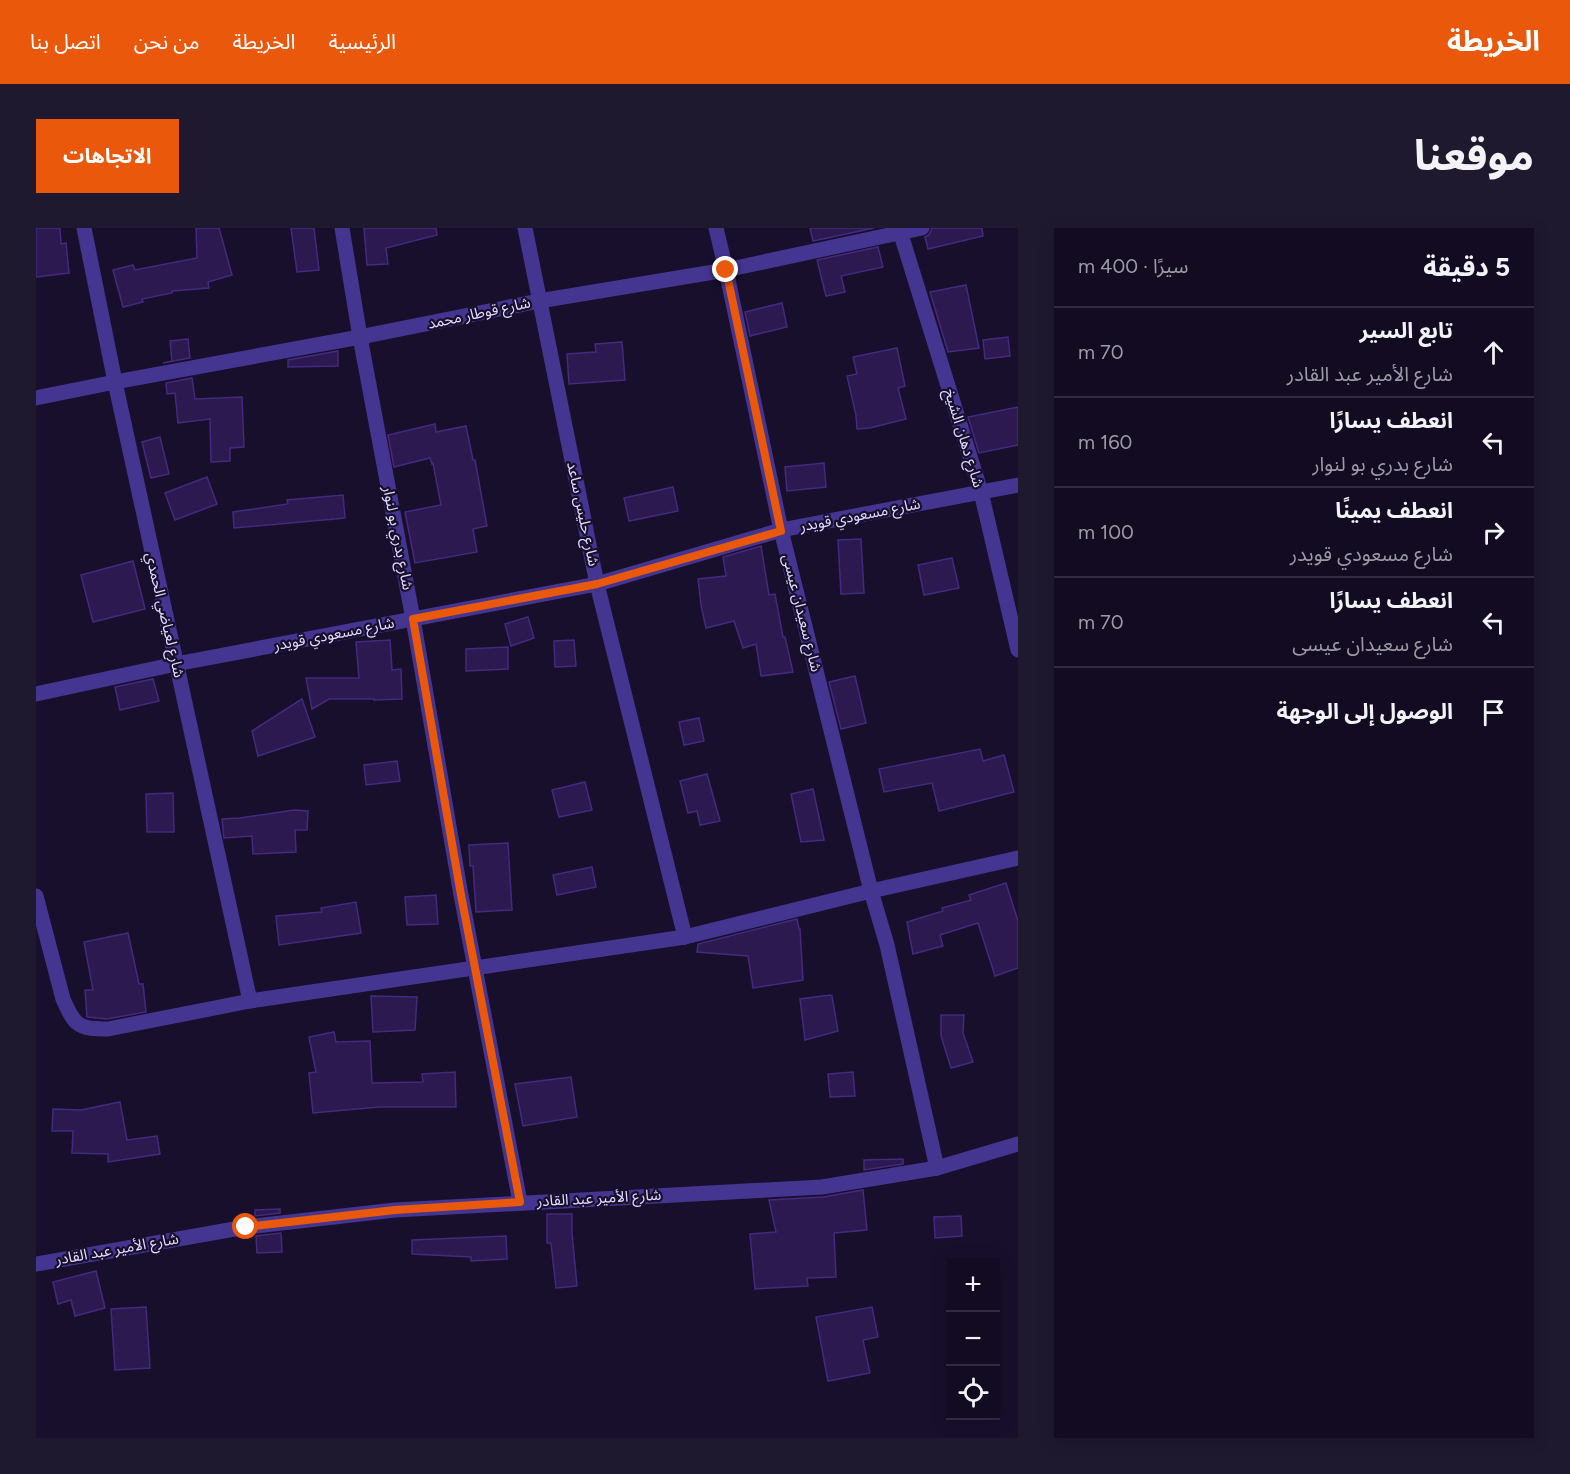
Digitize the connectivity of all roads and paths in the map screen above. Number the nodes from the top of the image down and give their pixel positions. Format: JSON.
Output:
{"nodes":[{"id":1,"x":84,"y":228,"type":"edge"},
{"id":2,"x":342,"y":228,"type":"edge"},
{"id":3,"x":525,"y":228,"type":"edge"},
{"id":4,"x":716,"y":228,"type":"edge"},
{"id":5,"x":922,"y":228,"type":"edge"},
{"id":6,"x":900,"y":231,"type":"edge"},
{"id":7,"x":726,"y":270,"type":"junction"},
{"id":8,"x":539,"y":301,"type":"junction"},
{"id":9,"x":360,"y":337,"type":"junction"},
{"id":10,"x":115,"y":382,"type":"junction"},
{"id":11,"x":36,"y":398,"type":"edge"},
{"id":12,"x":1018,"y":485,"type":"edge"},
{"id":13,"x":981,"y":492,"type":"junction"},
{"id":14,"x":781,"y":531,"type":"junction"},
{"id":15,"x":597,"y":584,"type":"junction"},
{"id":16,"x":413,"y":619,"type":"junction"},
{"id":17,"x":1018,"y":650,"type":"edge"},
{"id":18,"x":176,"y":664,"type":"junction"},
{"id":19,"x":36,"y":694,"type":"edge"},
{"id":20,"x":1018,"y":858,"type":"edge"},
{"id":21,"x":871,"y":891,"type":"junction"},
{"id":22,"x":36,"y":897,"type":"edge"},
{"id":23,"x":685,"y":937,"type":"junction"},
{"id":24,"x":475,"y":968,"type":"junction"},
{"id":25,"x":250,"y":1001,"type":"junction"},
{"id":26,"x":1018,"y":1144,"type":"edge"},
{"id":27,"x":937,"y":1168,"type":"junction"},
{"id":28,"x":520,"y":1202,"type":"junction"},
{"id":29,"x":36,"y":1264,"type":"edge"}],
"edges":[{"from":1,"to":10,"type":"street","name":"شارع لعياضي الحمدي"},
{"from":2,"to":9,"type":"street","name":"شارع بدري بو لنوار"},
{"from":3,"to":8,"type":"street","name":"شارع حليس ساعد"},
{"from":4,"to":7,"type":"street","name":"شارع سعيدان عيسى"},
{"from":5,"to":6,"type":"street","name":"شارع قوطار محمد"},
{"from":6,"to":7,"type":"street","name":"شارع قوطار محمد"},
{"from":6,"to":13,"type":"street","name":"شارع دهان الشيخ"},
{"from":7,"to":8,"type":"street","name":"شارع قوطار محمد"},
{"from":7,"to":14,"type":"street","name":"شارع سعيدان عيسى"},
{"from":8,"to":9,"type":"street","name":"شارع قوطار محمد"},
{"from":8,"to":15,"type":"street","name":"شارع حليس ساعد"},
{"from":9,"to":10,"type":"street","name":"شارع قوطار محمد"},
{"from":9,"to":16,"type":"street","name":"شارع بدري بو لنوار"},
{"from":10,"to":11,"type":"street","name":"شارع قوطار محمد"},
{"from":10,"to":18,"type":"street","name":"شارع لعياضي الحمدي"},
{"from":12,"to":13,"type":"street","name":"شارع مسعودي قويدر"},
{"from":13,"to":14,"type":"street","name":"شارع مسعودي قويدر"},
{"from":13,"to":17,"type":"street","name":"شارع دهان الشيخ"},
{"from":14,"to":15,"type":"street","name":"شارع مسعودي قويدر"},
{"from":14,"to":21,"type":"street","name":"شارع سعيدان عيسى"},
{"from":15,"to":16,"type":"street","name":"شارع مسعودي قويدر"},
{"from":15,"to":23,"type":"street","name":"شارع حليس ساعد"},
{"from":16,"to":18,"type":"street","name":"شارع مسعودي قويدر"},
{"from":16,"to":24,"type":"street","name":"شارع بدري بو لنوار"},
{"from":18,"to":19,"type":"street","name":"شارع مسعودي قويدر"},
{"from":18,"to":25,"type":"street","name":"شارع لعياضي الحمدي"},
{"from":20,"to":21,"type":"street"},
{"from":21,"to":23,"type":"street"},
{"from":21,"to":27,"type":"street","name":"شارع سعيدان عيسى"},
{"from":22,"to":25,"type":"street"},
{"from":23,"to":24,"type":"street"},
{"from":24,"to":25,"type":"street"},
{"from":24,"to":28,"type":"street","name":"شارع بدري بو لنوار"},
{"from":26,"to":27,"type":"street","name":"شارع الأمير عبد القادر"},
{"from":27,"to":28,"type":"street","name":"شارع الأمير عبد القادر"},
{"from":28,"to":29,"type":"street","name":"شارع الأمير عبد القادر"}]}
